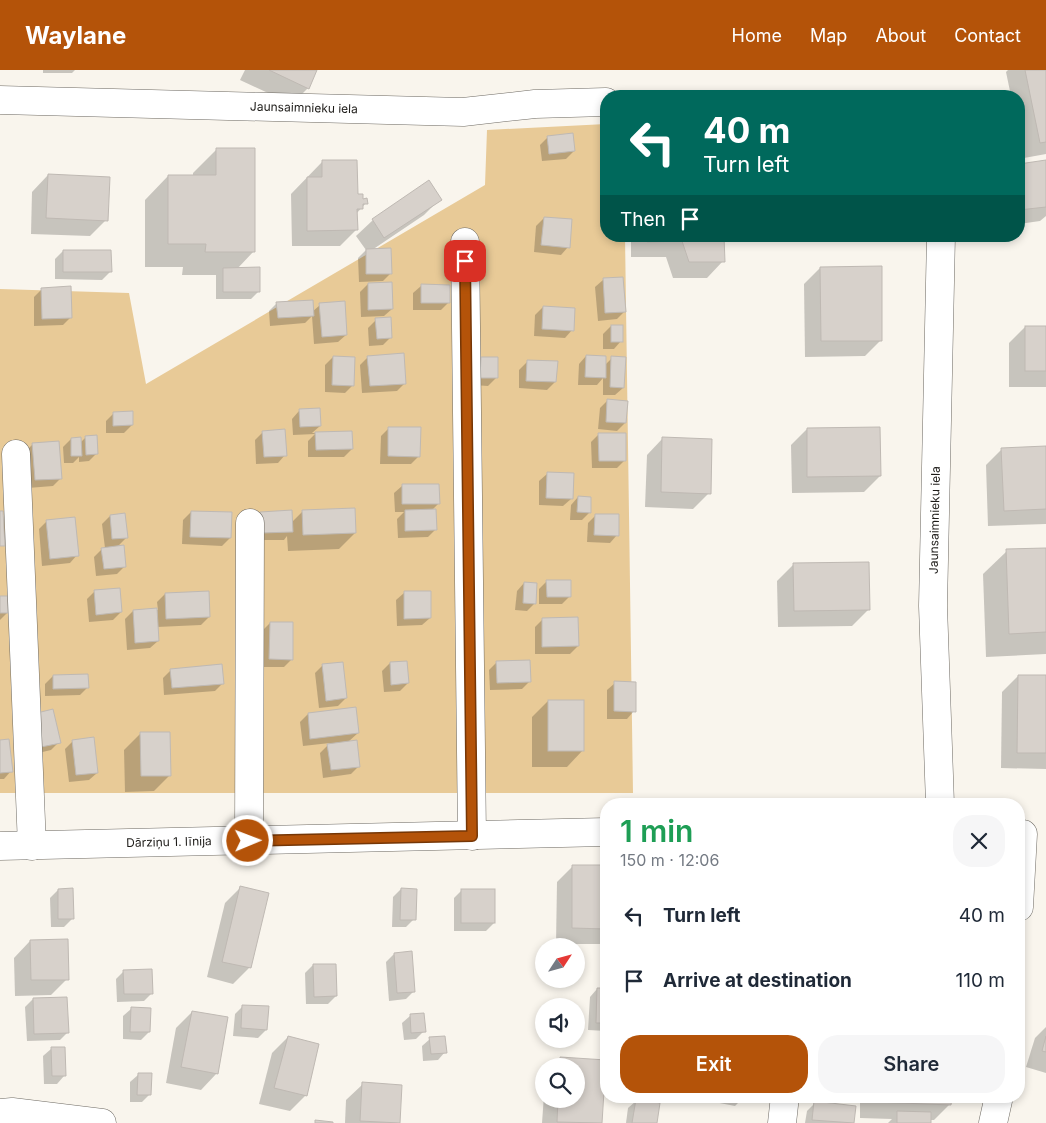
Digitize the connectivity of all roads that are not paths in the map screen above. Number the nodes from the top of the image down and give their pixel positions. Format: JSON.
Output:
{"nodes":[{"id":1,"x":0,"y":100,"type":"edge"},
{"id":2,"x":600,"y":102,"type":"edge"},
{"id":3,"x":465,"y":242,"type":"dead end"},
{"id":4,"x":941,"y":242,"type":"edge"},
{"id":5,"x":16,"y":454,"type":"dead end"},
{"id":6,"x":250,"y":523,"type":"dead end"},
{"id":7,"x":940,"y":798,"type":"edge"},
{"id":8,"x":600,"y":832,"type":"edge"},
{"id":9,"x":1029,"y":833,"type":"edge"},
{"id":10,"x":472,"y":836,"type":"junction"},
{"id":11,"x":248,"y":841,"type":"junction"},
{"id":12,"x":0,"y":846,"type":"edge"},
{"id":13,"x":32,"y":846,"type":"junction"},
{"id":14,"x":1025,"y":863,"type":"edge"},
{"id":15,"x":784,"y":1103,"type":"edge"},
{"id":16,"x":997,"y":1103,"type":"edge"},
{"id":17,"x":0,"y":1113,"type":"edge"},
{"id":18,"x":102,"y":1123,"type":"edge"},
{"id":19,"x":782,"y":1123,"type":"edge"},
{"id":20,"x":993,"y":1123,"type":"edge"}],
"edges":[{"from":1,"to":2,"type":"street","name":"Jaunsaimnieku iela"},
{"from":3,"to":10,"type":"street"},
{"from":4,"to":7,"type":"street","name":"Jaunsaimnieku iela"},
{"from":5,"to":13,"type":"street"},
{"from":6,"to":11,"type":"street"},
{"from":8,"to":10,"type":"street","name":"Dārziņu 1. līnija"},
{"from":9,"to":14,"type":"street"},
{"from":10,"to":11,"type":"street","name":"Dārziņu 1. līnija"},
{"from":11,"to":13,"type":"street","name":"Dārziņu 1. līnija"},
{"from":12,"to":13,"type":"street","name":"Dārziņu 1. līnija"},
{"from":15,"to":19,"type":"street"},
{"from":16,"to":20,"type":"street"},
{"from":17,"to":18,"type":"street"}]}
